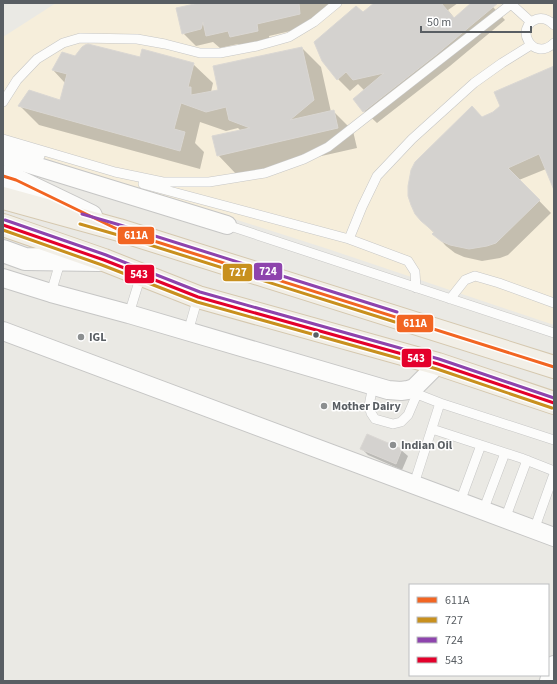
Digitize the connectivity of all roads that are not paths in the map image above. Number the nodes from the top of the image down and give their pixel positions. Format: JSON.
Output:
{"nodes":[{"id":1,"x":337,"y":3,"type":"edge"},
{"id":2,"x":510,"y":4,"type":"edge"},
{"id":3,"x":531,"y":22,"type":"junction"},
{"id":4,"x":553,"y":22,"type":"edge"},
{"id":5,"x":554,"y":43,"type":"edge"},
{"id":6,"x":531,"y":45,"type":"junction"},
{"id":7,"x":3,"y":102,"type":"edge"},
{"id":8,"x":3,"y":139,"type":"edge"},
{"id":9,"x":3,"y":146,"type":"edge"},
{"id":10,"x":3,"y":156,"type":"edge"},
{"id":11,"x":3,"y":176,"type":"edge"},
{"id":12,"x":3,"y":198,"type":"edge"},
{"id":13,"x":3,"y":225,"type":"edge"},
{"id":14,"x":227,"y":225,"type":"joint"},
{"id":15,"x":119,"y":230,"type":"junction"},
{"id":16,"x":349,"y":239,"type":"junction"},
{"id":17,"x":3,"y":251,"type":"edge"},
{"id":18,"x":61,"y":259,"type":"junction"},
{"id":19,"x":104,"y":260,"type":"junction"},
{"id":20,"x":141,"y":275,"type":"junction"},
{"id":21,"x":3,"y":278,"type":"edge"},
{"id":22,"x":416,"y":288,"type":"junction"},
{"id":23,"x":51,"y":293,"type":"junction"},
{"id":24,"x":198,"y":297,"type":"junction"},
{"id":25,"x":450,"y":299,"type":"junction"},
{"id":26,"x":554,"y":303,"type":"edge"},
{"id":27,"x":129,"y":314,"type":"junction"},
{"id":28,"x":3,"y":331,"type":"edge"},
{"id":29,"x":188,"y":332,"type":"junction"},
{"id":30,"x":554,"y":333,"type":"edge"},
{"id":31,"x":438,"y":364,"type":"junction"},
{"id":32,"x":554,"y":367,"type":"edge"},
{"id":33,"x":373,"y":386,"type":"junction"},
{"id":34,"x":412,"y":392,"type":"junction"},
{"id":35,"x":440,"y":403,"type":"junction"},
{"id":36,"x":554,"y":403,"type":"edge"},
{"id":37,"x":432,"y":429,"type":"junction"},
{"id":38,"x":554,"y":440,"type":"edge"},
{"id":39,"x":480,"y":445,"type":"junction"},
{"id":40,"x":505,"y":453,"type":"junction"},
{"id":41,"x":527,"y":460,"type":"junction"},
{"id":42,"x":554,"y":471,"type":"edge"},
{"id":43,"x":554,"y":474,"type":"edge"},
{"id":44,"x":414,"y":484,"type":"junction"},
{"id":45,"x":460,"y":502,"type":"junction"},
{"id":46,"x":483,"y":511,"type":"junction"},
{"id":47,"x":505,"y":519,"type":"junction"},
{"id":48,"x":534,"y":530,"type":"junction"},
{"id":49,"x":554,"y":537,"type":"edge"},
{"id":50,"x":554,"y":665,"type":"edge"},
{"id":51,"x":549,"y":681,"type":"edge"}],
"edges":[{"from":1,"to":7,"type":"lane"},
{"from":2,"to":3,"type":"lane"},
{"from":2,"to":8,"type":"lane"},
{"from":3,"to":4,"type":"lane"},
{"from":3,"to":6,"type":"lane"},
{"from":5,"to":6,"type":"lane"},
{"from":6,"to":16,"type":"lane"},
{"from":9,"to":16,"type":"lane"},
{"from":10,"to":14,"type":"street"},
{"from":11,"to":15,"type":"street"},
{"from":12,"to":15,"type":"main road"},
{"from":13,"to":19,"type":"main road"},
{"from":14,"to":22,"type":"lane"},
{"from":15,"to":32,"type":"main road"},
{"from":16,"to":22,"type":"lane"},
{"from":17,"to":18,"type":"street"},
{"from":18,"to":19,"type":"street"},
{"from":18,"to":23,"type":"lane"},
{"from":19,"to":20,"type":"main road"},
{"from":20,"to":24,"type":"main road"},
{"from":20,"to":27,"type":"lane"},
{"from":21,"to":23,"type":"street"},
{"from":22,"to":25,"type":"lane"},
{"from":23,"to":27,"type":"street"},
{"from":24,"to":29,"type":"lane"},
{"from":24,"to":31,"type":"main road"},
{"from":25,"to":26,"type":"lane"},
{"from":25,"to":30,"type":"lane"},
{"from":27,"to":29,"type":"street"},
{"from":28,"to":44,"type":"street"},
{"from":29,"to":33,"type":"street"},
{"from":31,"to":34,"type":"street"},
{"from":31,"to":36,"type":"main road"},
{"from":33,"to":34,"type":"street"},
{"from":33,"to":34,"type":"lane"},
{"from":34,"to":35,"type":"lane"},
{"from":35,"to":37,"type":"lane"},
{"from":35,"to":38,"type":"lane"},
{"from":37,"to":39,"type":"lane"},
{"from":37,"to":44,"type":"lane"},
{"from":39,"to":40,"type":"lane"},
{"from":39,"to":45,"type":"lane"},
{"from":40,"to":41,"type":"lane"},
{"from":40,"to":46,"type":"lane"},
{"from":41,"to":42,"type":"lane"},
{"from":41,"to":47,"type":"lane"},
{"from":43,"to":48,"type":"lane"},
{"from":44,"to":45,"type":"street"},
{"from":45,"to":46,"type":"street"},
{"from":46,"to":47,"type":"street"},
{"from":47,"to":48,"type":"street"},
{"from":48,"to":49,"type":"street"},
{"from":50,"to":51,"type":"street"}]}
